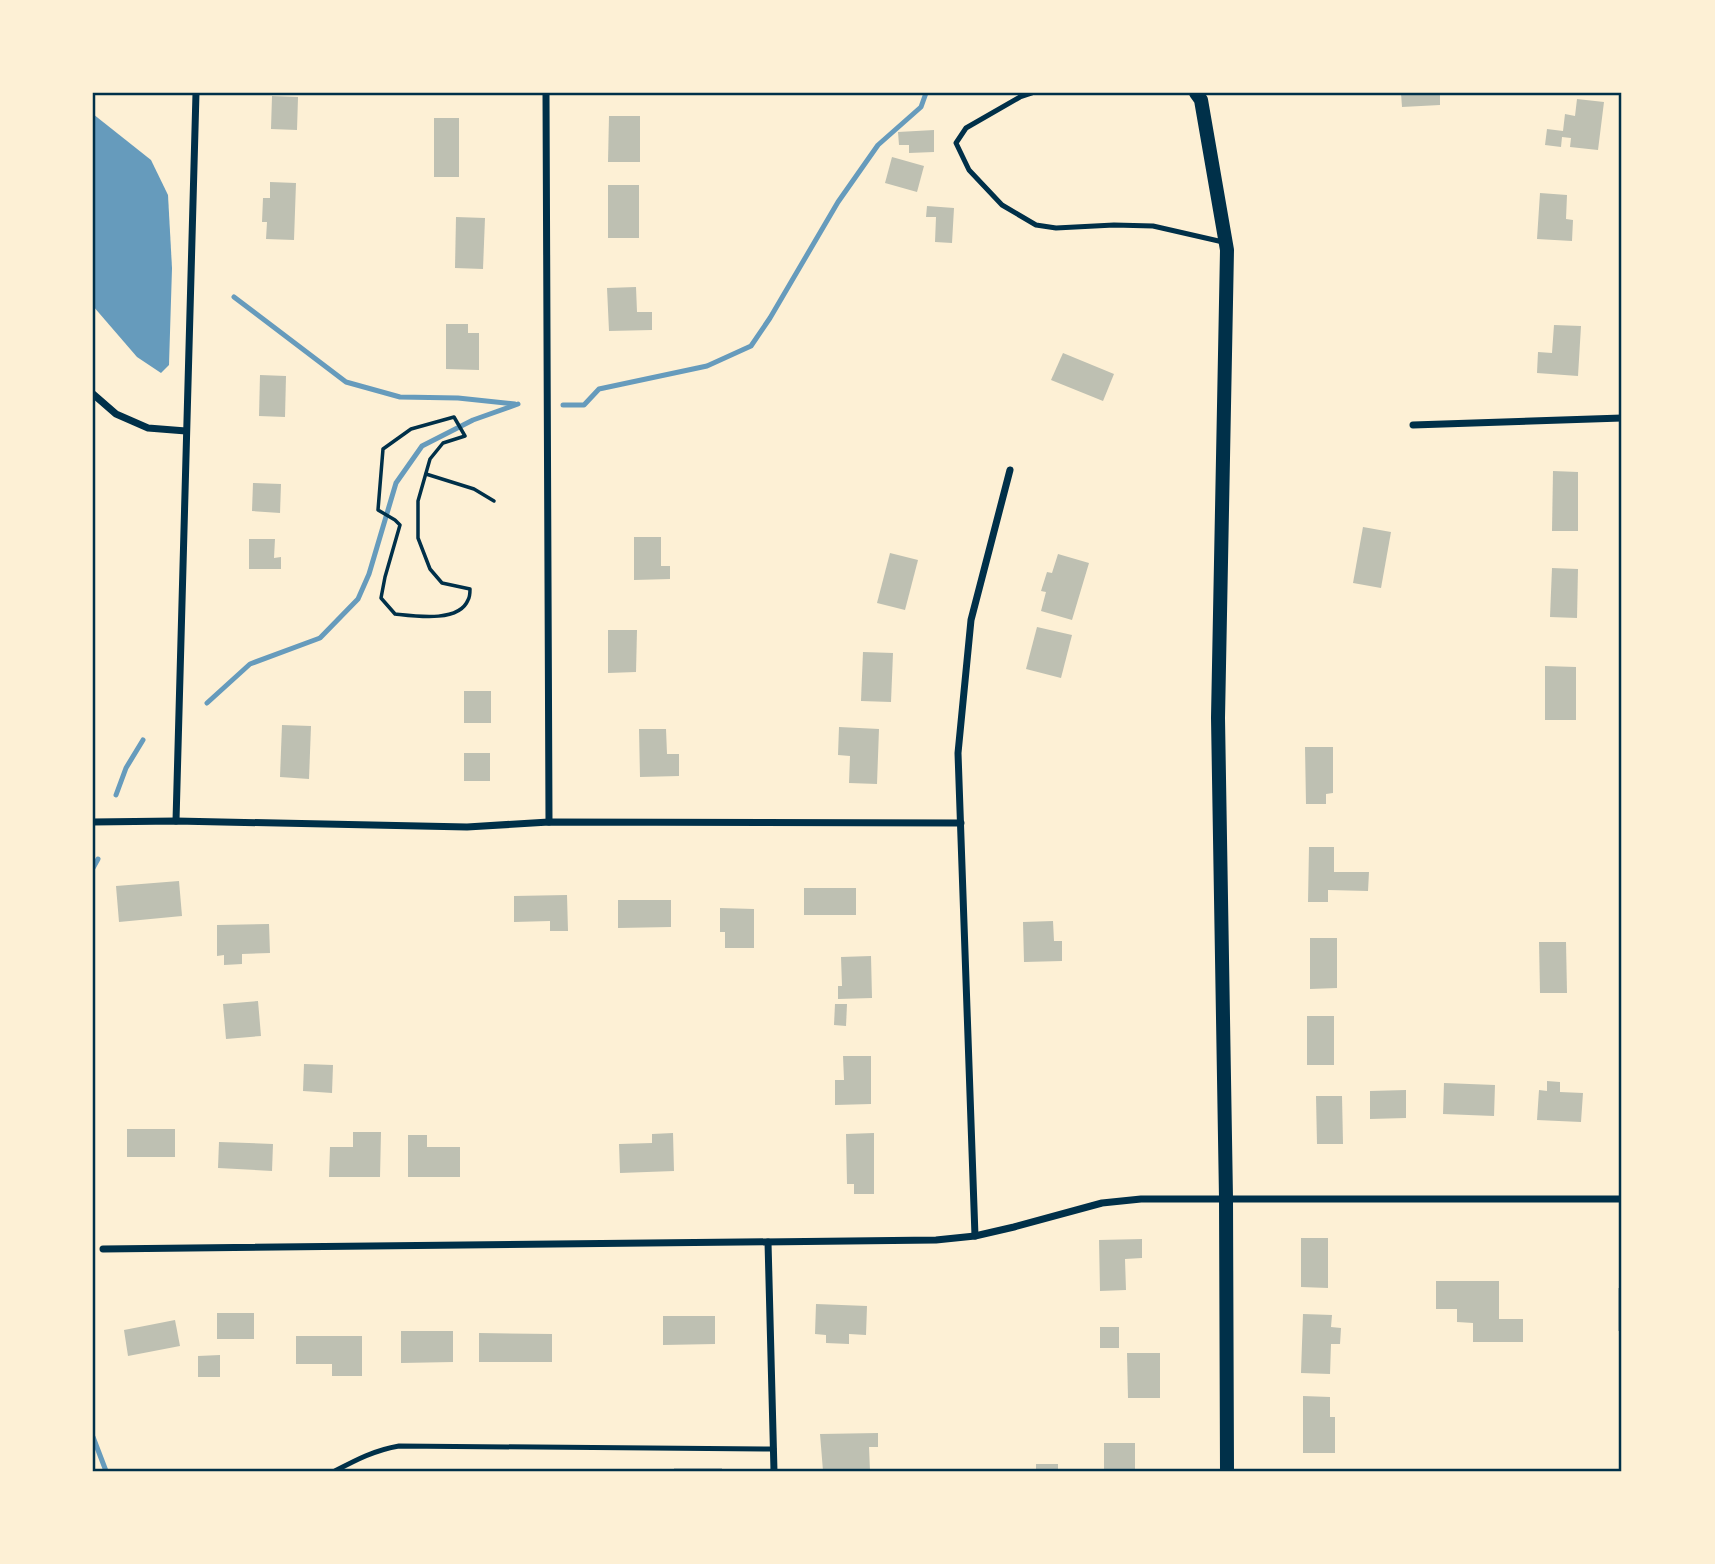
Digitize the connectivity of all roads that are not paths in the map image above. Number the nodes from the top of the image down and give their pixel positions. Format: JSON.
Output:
{"nodes":[{"id":1,"x":196,"y":93,"type":"edge"},
{"id":2,"x":546,"y":93,"type":"edge"},
{"id":3,"x":1032,"y":93,"type":"edge"},
{"id":4,"x":1196,"y":93,"type":"edge"},
{"id":5,"x":1226,"y":243,"type":"junction"},
{"id":6,"x":93,"y":394,"type":"edge"},
{"id":7,"x":1622,"y":418,"type":"edge"},
{"id":8,"x":1413,"y":425,"type":"dead end"},
{"id":9,"x":186,"y":431,"type":"junction"},
{"id":10,"x":1010,"y":470,"type":"dead end"},
{"id":11,"x":176,"y":821,"type":"junction"},
{"id":12,"x":93,"y":822,"type":"edge"},
{"id":13,"x":548,"y":822,"type":"junction"},
{"id":14,"x":961,"y":823,"type":"junction"},
{"id":15,"x":1226,"y":1198,"type":"junction"},
{"id":16,"x":1622,"y":1199,"type":"edge"},
{"id":17,"x":975,"y":1236,"type":"junction"},
{"id":18,"x":768,"y":1242,"type":"junction"},
{"id":19,"x":103,"y":1249,"type":"dead end"},
{"id":20,"x":774,"y":1449,"type":"junction"},
{"id":21,"x":335,"y":1471,"type":"edge"},
{"id":22,"x":774,"y":1471,"type":"edge"},
{"id":23,"x":1227,"y":1471,"type":"edge"}],
"edges":[{"from":1,"to":9,"type":"street"},
{"from":2,"to":13,"type":"street"},
{"from":3,"to":5,"type":"lane"},
{"from":4,"to":5,"type":"main road"},
{"from":5,"to":15,"type":"main road"},
{"from":6,"to":9,"type":"street"},
{"from":7,"to":8,"type":"street"},
{"from":9,"to":11,"type":"street"},
{"from":10,"to":14,"type":"street"},
{"from":11,"to":12,"type":"street"},
{"from":11,"to":13,"type":"street"},
{"from":13,"to":14,"type":"street"},
{"from":14,"to":17,"type":"street"},
{"from":15,"to":16,"type":"street"},
{"from":15,"to":17,"type":"street"},
{"from":15,"to":23,"type":"main road"},
{"from":17,"to":18,"type":"street"},
{"from":18,"to":19,"type":"street"},
{"from":18,"to":20,"type":"street"},
{"from":20,"to":21,"type":"lane"},
{"from":20,"to":22,"type":"street"}]}
